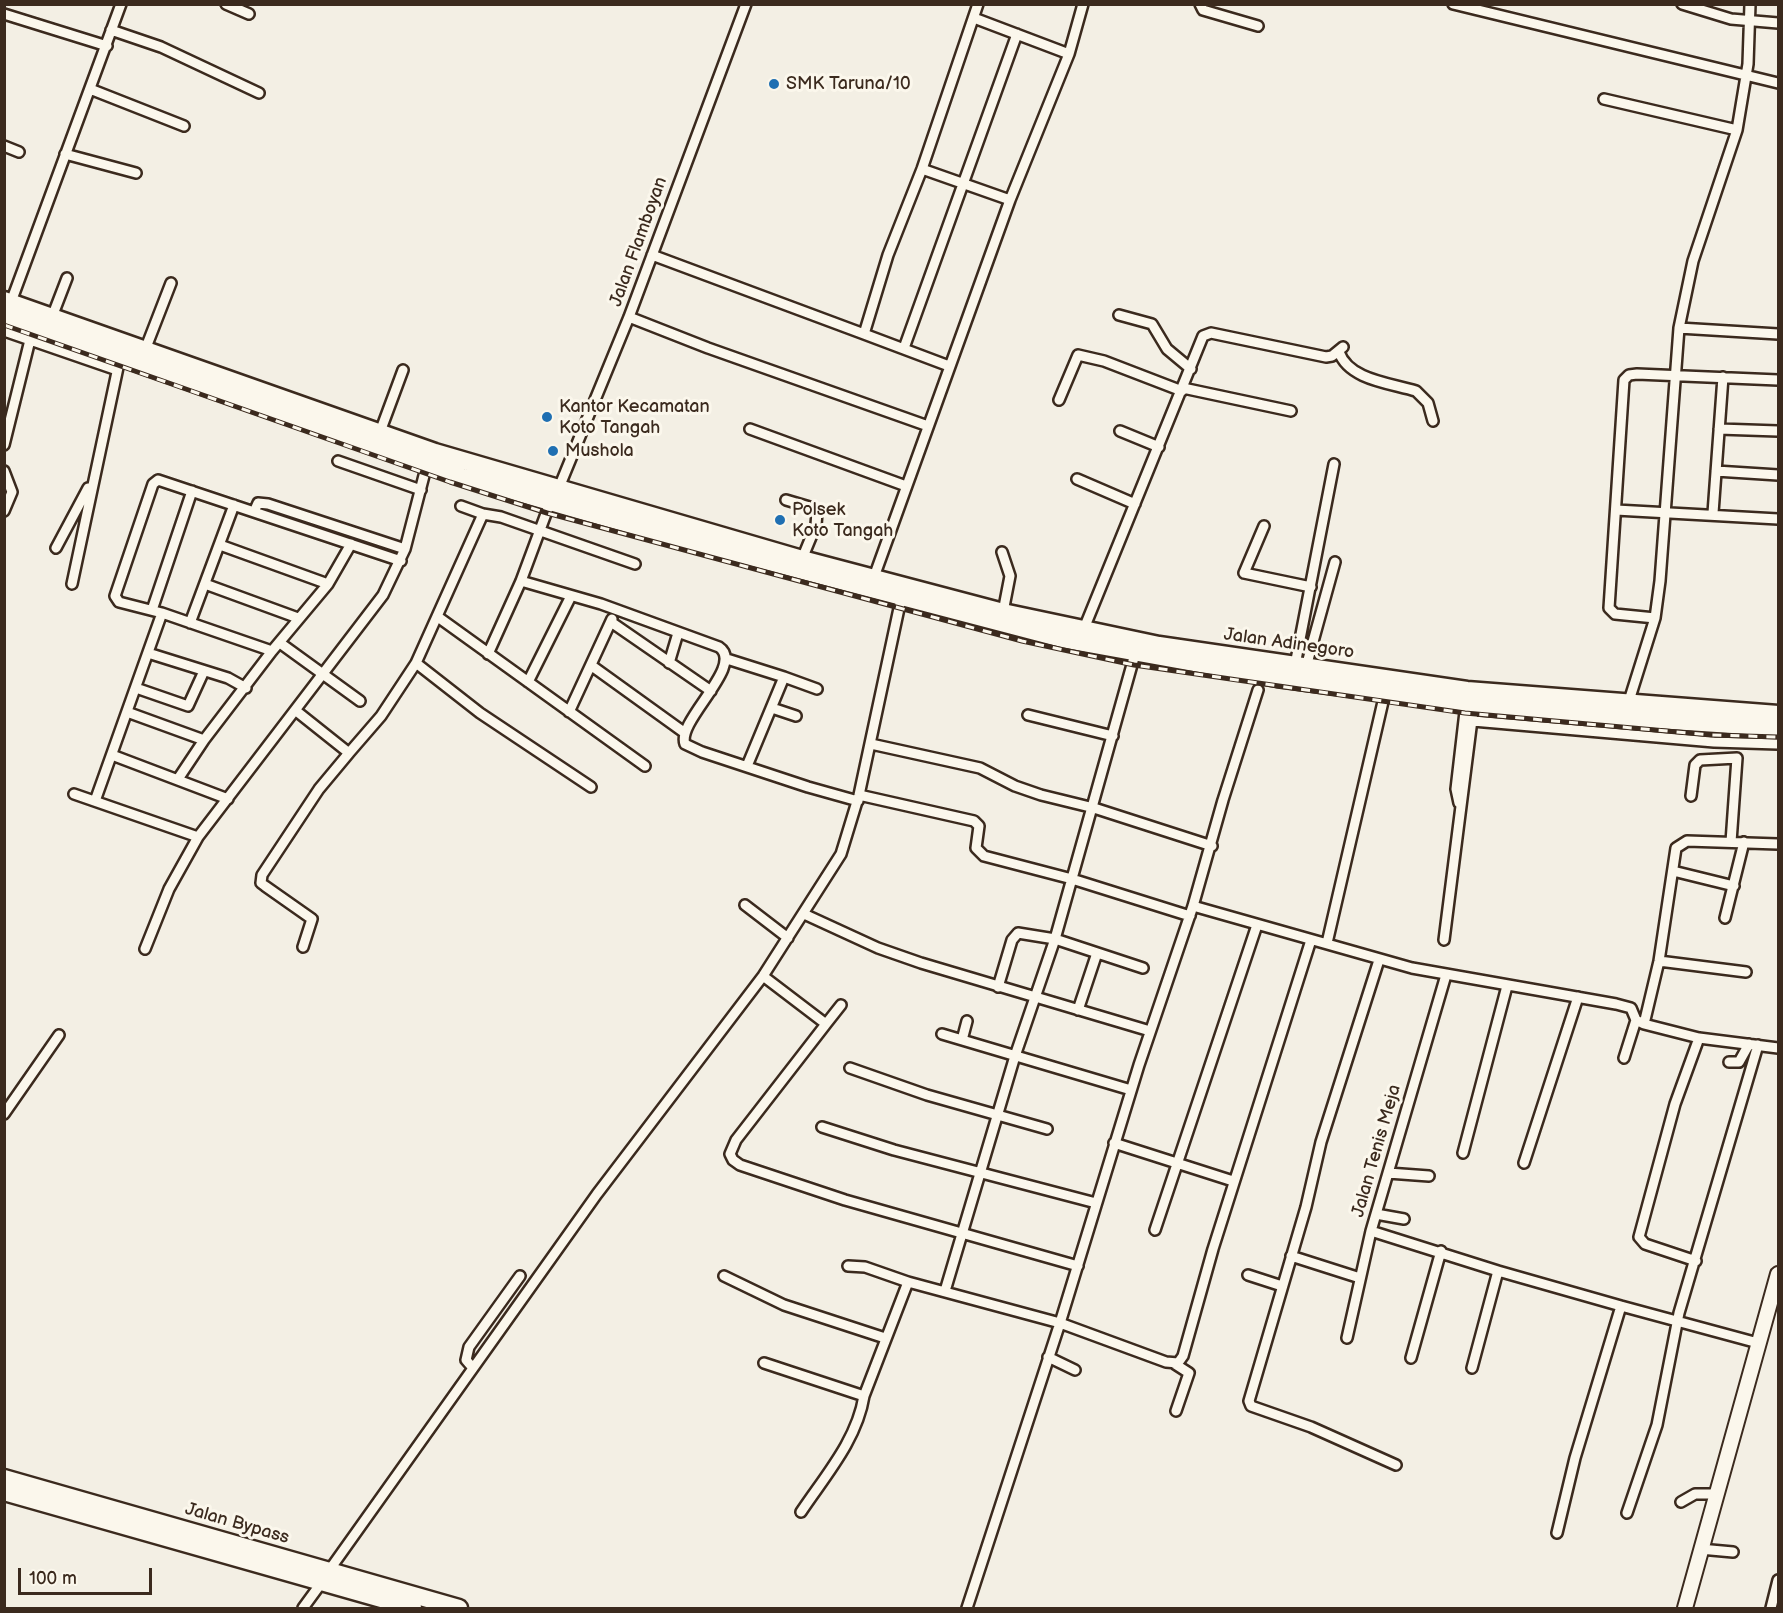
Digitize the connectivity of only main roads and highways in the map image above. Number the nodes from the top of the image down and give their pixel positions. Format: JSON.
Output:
{"nodes":[{"id":1,"x":7,"y":306,"type":"edge"},
{"id":2,"x":241,"y":392,"type":"junction"},
{"id":3,"x":258,"y":398,"type":"junction"},
{"id":4,"x":554,"y":496,"type":"junction"},
{"id":5,"x":1250,"y":666,"type":"junction"},
{"id":6,"x":1277,"y":670,"type":"junction"},
{"id":7,"x":1779,"y":714,"type":"edge"},
{"id":8,"x":1779,"y":728,"type":"edge"},
{"id":9,"x":4,"y":1478,"type":"edge"},
{"id":10,"x":4,"y":1492,"type":"edge"},
{"id":11,"x":325,"y":1577,"type":"junction"},
{"id":12,"x":413,"y":1608,"type":"edge"},
{"id":13,"x":459,"y":1608,"type":"edge"}],
"edges":[{"from":1,"to":2,"type":"highway"},
{"from":1,"to":2,"type":"highway"},
{"from":2,"to":3,"type":"highway"},
{"from":3,"to":4,"type":"highway"},
{"from":3,"to":4,"type":"highway"},
{"from":4,"to":5,"type":"highway","name":"Jalan Adinegoro"},
{"from":4,"to":5,"type":"highway"},
{"from":5,"to":6,"type":"highway"},
{"from":6,"to":7,"type":"highway","name":"Jalan Adinegoro"},
{"from":6,"to":8,"type":"highway"},
{"from":9,"to":11,"type":"highway","name":"Jalan Bypass"},
{"from":10,"to":11,"type":"highway","name":"Jalan Bypass"},
{"from":11,"to":12,"type":"highway","name":"Jalan Bypass"},
{"from":11,"to":13,"type":"highway","name":"Jalan Bypass"}]}
